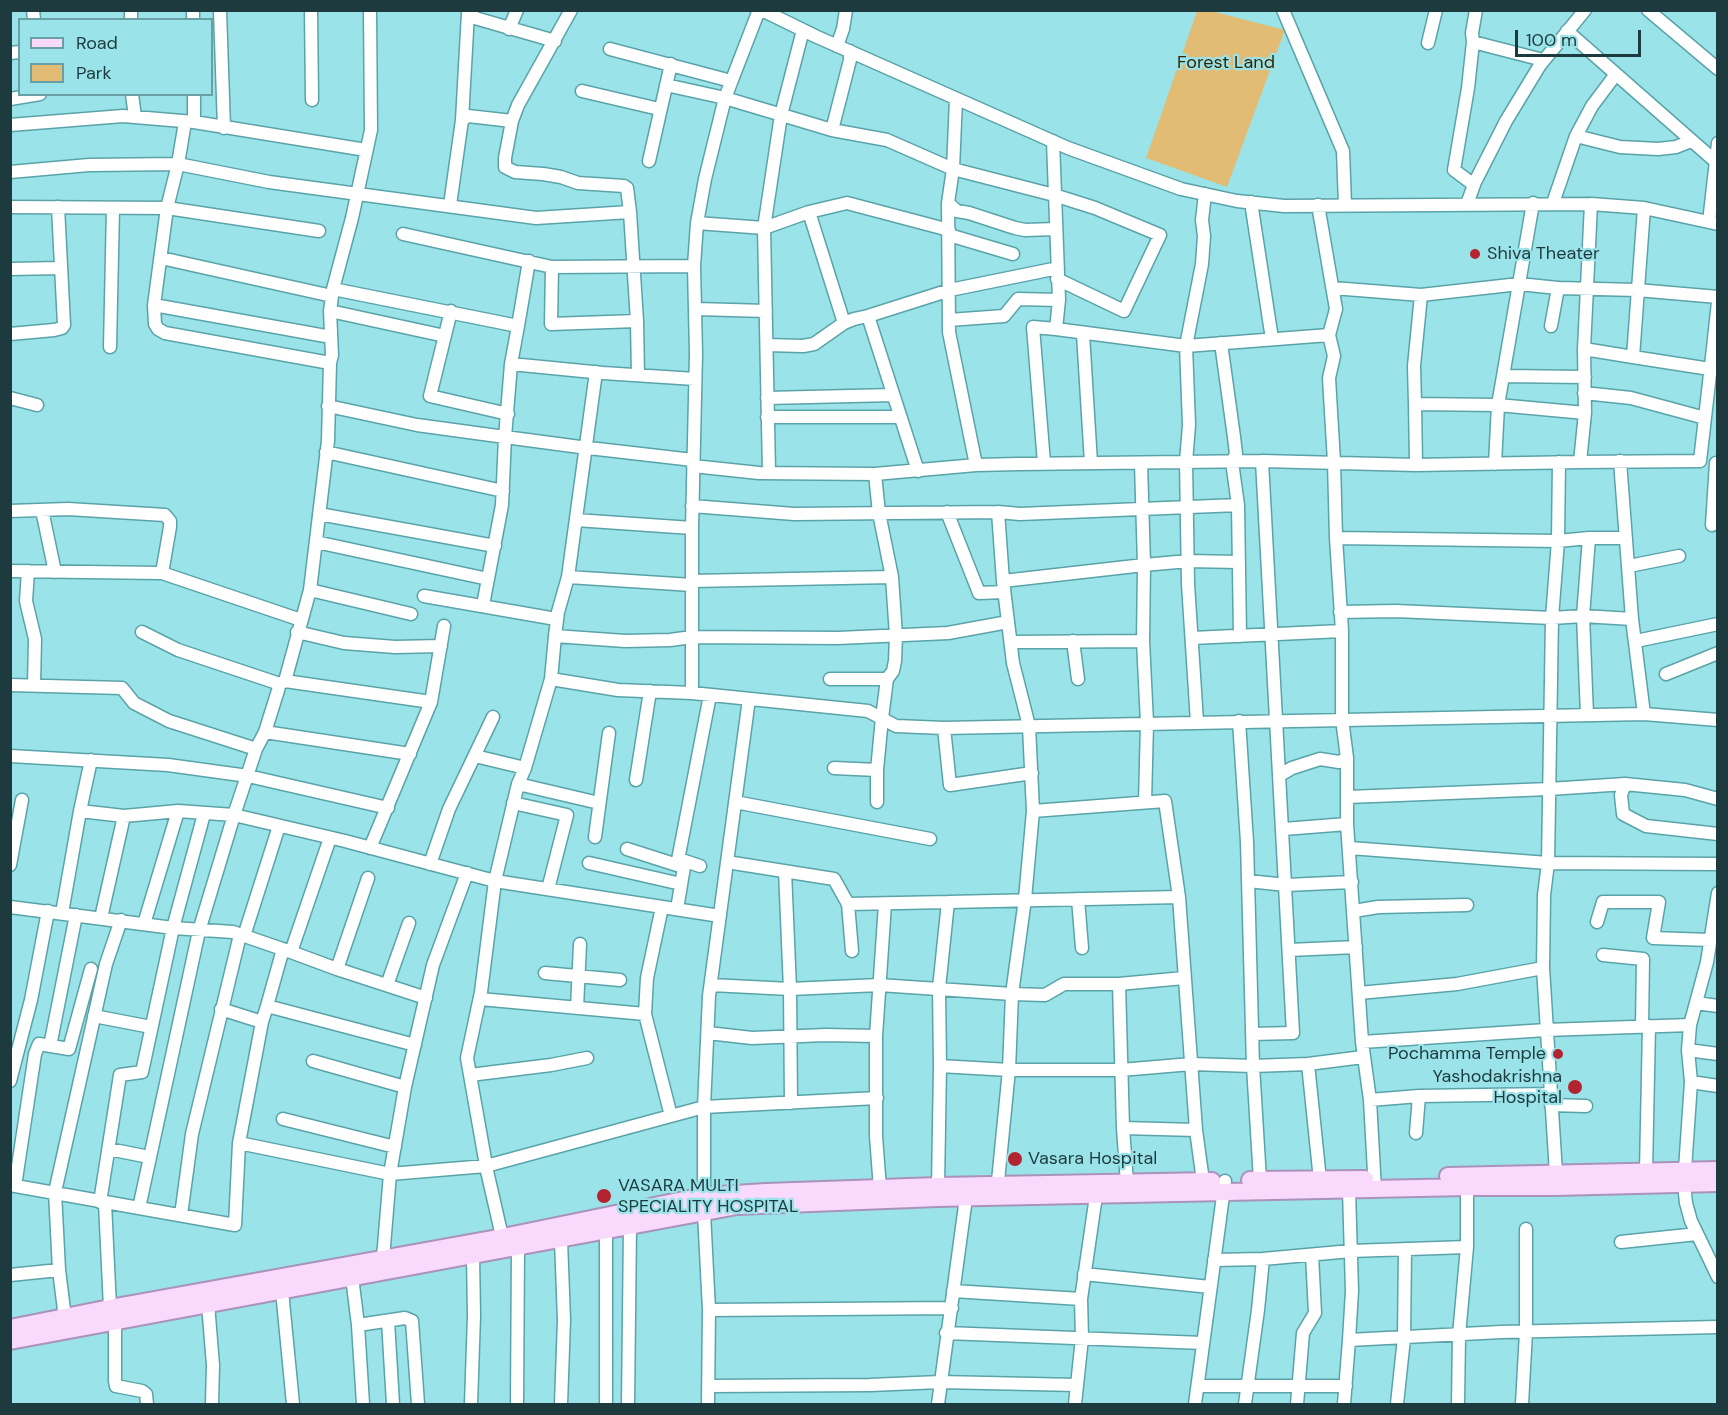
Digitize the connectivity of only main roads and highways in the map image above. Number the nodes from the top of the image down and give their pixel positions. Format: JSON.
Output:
{"nodes":[{"id":1,"x":1718,"y":1170,"type":"edge"},
{"id":2,"x":1684,"y":1177,"type":"junction"},
{"id":3,"x":1718,"y":1183,"type":"edge"},
{"id":4,"x":1375,"y":1184,"type":"junction"},
{"id":5,"x":1224,"y":1186,"type":"junction"},
{"id":6,"x":998,"y":1191,"type":"junction"},
{"id":7,"x":704,"y":1204,"type":"junction"},
{"id":8,"x":508,"y":1245,"type":"junction"},
{"id":9,"x":112,"y":1315,"type":"junction"},
{"id":10,"x":10,"y":1328,"type":"edge"},
{"id":11,"x":10,"y":1341,"type":"edge"}],
"edges":[{"from":1,"to":2,"type":"main road"},
{"from":2,"to":3,"type":"main road"},
{"from":2,"to":4,"type":"main road"},
{"from":2,"to":4,"type":"main road"},
{"from":4,"to":5,"type":"main road"},
{"from":4,"to":5,"type":"main road"},
{"from":5,"to":6,"type":"main road"},
{"from":5,"to":6,"type":"main road"},
{"from":6,"to":7,"type":"main road"},
{"from":6,"to":7,"type":"main road"},
{"from":7,"to":8,"type":"main road"},
{"from":7,"to":8,"type":"main road"},
{"from":8,"to":9,"type":"main road"},
{"from":8,"to":9,"type":"main road"},
{"from":9,"to":10,"type":"main road"},
{"from":9,"to":11,"type":"main road"}]}
